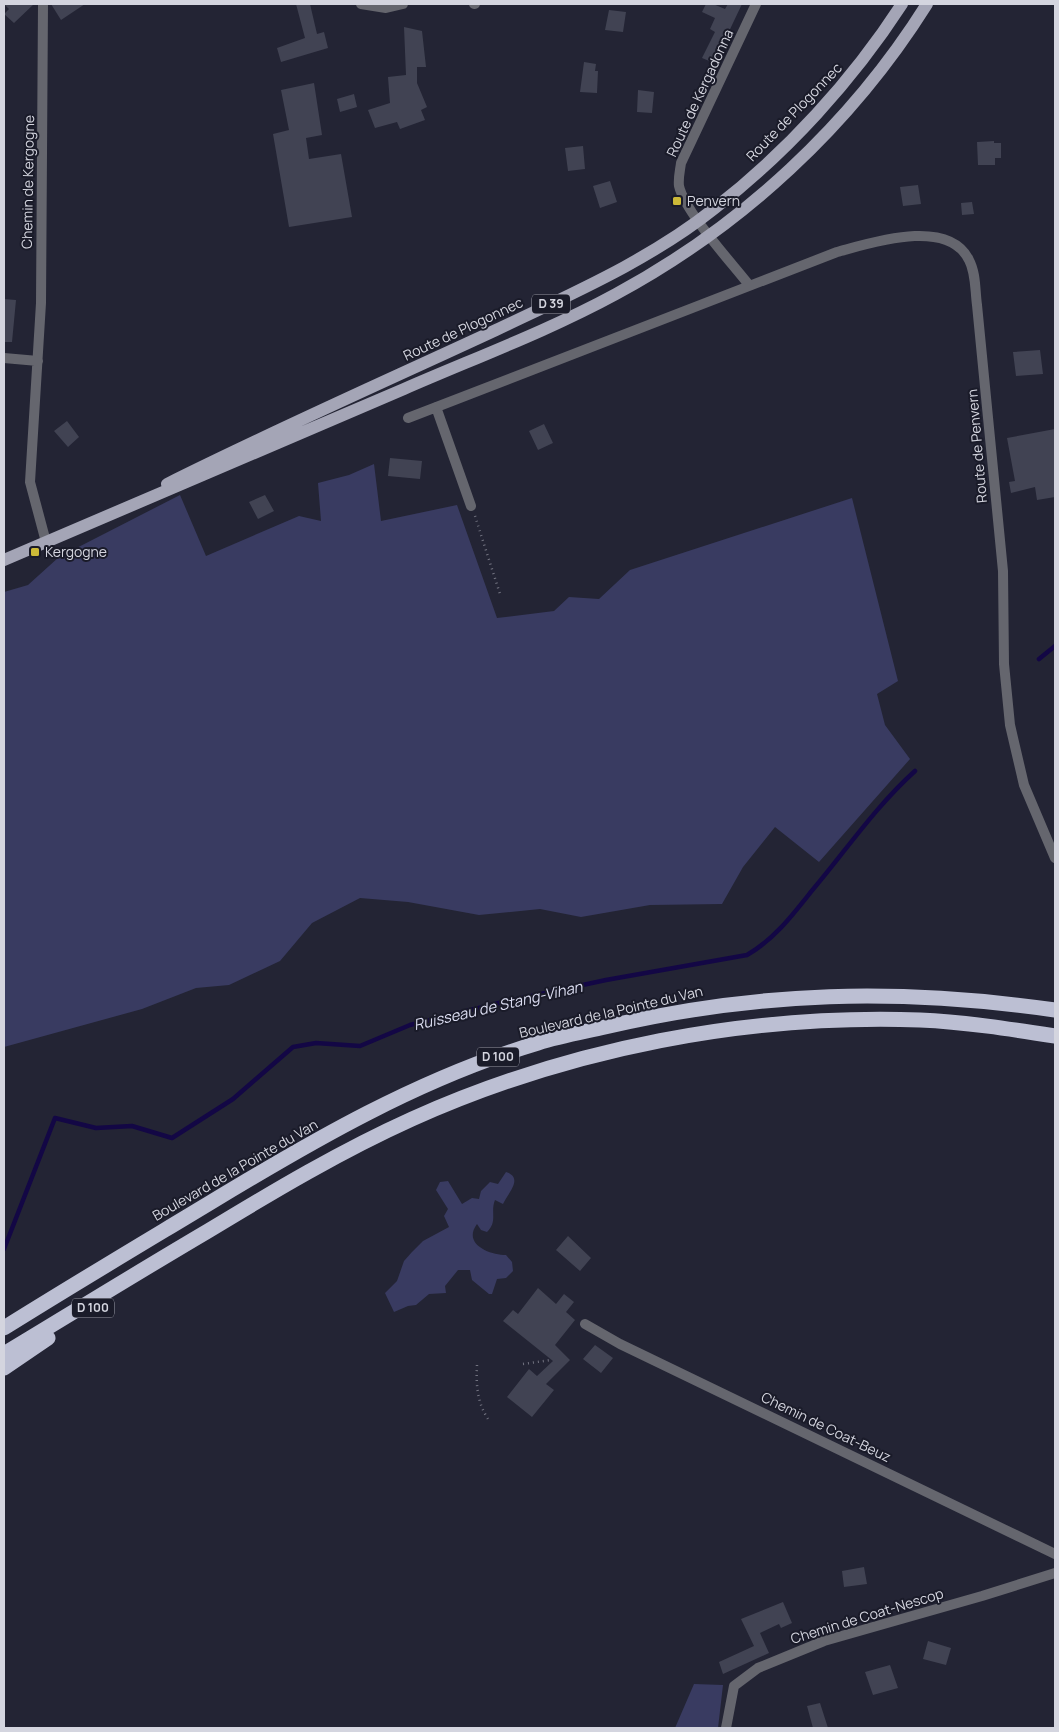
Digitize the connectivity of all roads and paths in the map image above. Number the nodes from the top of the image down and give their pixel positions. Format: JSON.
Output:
{"nodes":[{"id":1,"x":43,"y":4,"type":"edge"},
{"id":2,"x":361,"y":4,"type":"edge"},
{"id":3,"x":403,"y":4,"type":"edge"},
{"id":4,"x":756,"y":4,"type":"edge"},
{"id":5,"x":902,"y":4,"type":"edge"},
{"id":6,"x":927,"y":4,"type":"edge"},
{"id":7,"x":698,"y":221,"type":"junction"},
{"id":8,"x":711,"y":236,"type":"junction"},
{"id":9,"x":749,"y":285,"type":"junction"},
{"id":10,"x":4,"y":358,"type":"edge"},
{"id":11,"x":38,"y":361,"type":"junction"},
{"id":12,"x":436,"y":407,"type":"junction"},
{"id":13,"x":408,"y":418,"type":"dead end"},
{"id":14,"x":128,"y":506,"type":"junction"},
{"id":15,"x":471,"y":506,"type":"joint"},
{"id":16,"x":46,"y":542,"type":"junction"},
{"id":17,"x":4,"y":560,"type":"edge"},
{"id":18,"x":500,"y":594,"type":"dead end"},
{"id":19,"x":1055,"y":858,"type":"edge"},
{"id":20,"x":1055,"y":1010,"type":"edge"},
{"id":21,"x":1055,"y":1036,"type":"edge"},
{"id":22,"x":180,"y":1247,"type":"junction"},
{"id":23,"x":585,"y":1324,"type":"dead end"},
{"id":24,"x":4,"y":1328,"type":"edge"},
{"id":25,"x":4,"y":1354,"type":"edge"},
{"id":26,"x":551,"y":1360,"type":"dead end"},
{"id":27,"x":523,"y":1364,"type":"dead end"},
{"id":28,"x":477,"y":1365,"type":"dead end"},
{"id":29,"x":4,"y":1368,"type":"edge"},
{"id":30,"x":488,"y":1419,"type":"dead end"},
{"id":31,"x":1055,"y":1554,"type":"edge"},
{"id":32,"x":1055,"y":1572,"type":"edge"},
{"id":33,"x":726,"y":1728,"type":"edge"}],
"edges":[{"from":1,"to":11,"type":"street","name":"Chemin de Kergogne"},
{"from":2,"to":3,"type":"street"},
{"from":4,"to":7,"type":"street","name":"Route de Kergadonna"},
{"from":5,"to":7,"type":"main road","name":"Route de Plogonnec","number":"D 39"},
{"from":6,"to":8,"type":"main road","name":"Route de Plogonnec","number":"D 39"},
{"from":7,"to":8,"type":"street","name":"Route de Kergadonna"},
{"from":7,"to":14,"type":"main road","name":"Route de Plogonnec","number":"D 39"},
{"from":8,"to":9,"type":"street"},
{"from":8,"to":14,"type":"main road","name":"Route de Plogonnec","number":"D 39"},
{"from":9,"to":12,"type":"street"},
{"from":9,"to":19,"type":"street","name":"Route de Penvern"},
{"from":10,"to":11,"type":"street"},
{"from":11,"to":16,"type":"street","name":"Chemin de Kergogne"},
{"from":12,"to":13,"type":"street"},
{"from":12,"to":15,"type":"street"},
{"from":14,"to":16,"type":"main road","name":"Route de Plogonnec","number":"D 39"},
{"from":15,"to":18,"type":"path"},
{"from":16,"to":17,"type":"main road","name":"Route de Plogonnec","number":"D 39"},
{"from":20,"to":24,"type":"highway","name":"Boulevard de la Pointe du Van","number":"D 100"},
{"from":21,"to":22,"type":"highway","number":"D 100"},
{"from":22,"to":25,"type":"highway","number":"D 100"},
{"from":22,"to":29,"type":"highway","number":"D 100"},
{"from":23,"to":31,"type":"street","name":"Chemin de Coat-Beuz"},
{"from":26,"to":27,"type":"path"},
{"from":28,"to":30,"type":"path"},
{"from":32,"to":33,"type":"street","name":"Chemin de Coat-Nescop"}]}
